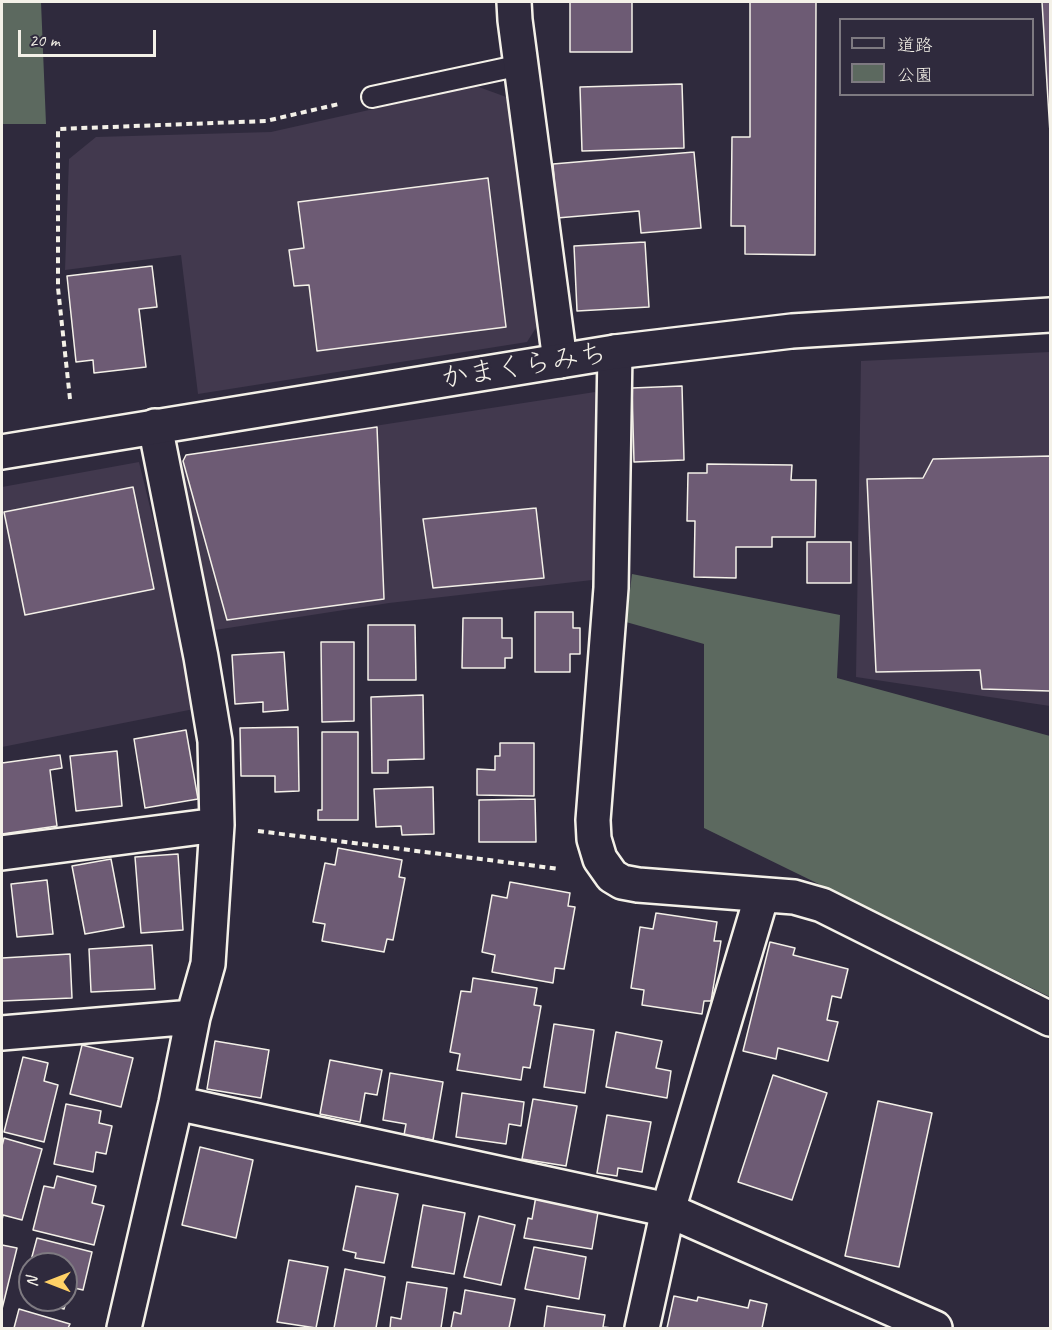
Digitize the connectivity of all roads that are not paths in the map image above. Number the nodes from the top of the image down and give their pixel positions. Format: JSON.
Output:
{"nodes":[{"id":1,"x":514,"y":2,"type":"edge"},
{"id":2,"x":521,"y":65,"type":"junction"},
{"id":3,"x":372,"y":97,"type":"road end"},
{"id":4,"x":1050,"y":315,"type":"edge"},
{"id":5,"x":615,"y":352,"type":"junction"},
{"id":6,"x":560,"y":361,"type":"junction"},
{"id":7,"x":155,"y":426,"type":"junction"},
{"id":8,"x":2,"y":452,"type":"edge"},
{"id":9,"x":217,"y":825,"type":"junction"},
{"id":10,"x":2,"y":853,"type":"edge"},
{"id":11,"x":762,"y":895,"type":"junction"},
{"id":12,"x":193,"y":1017,"type":"junction"},
{"id":13,"x":1050,"y":1019,"type":"edge"},
{"id":14,"x":2,"y":1033,"type":"edge"},
{"id":15,"x":176,"y":1103,"type":"junction"},
{"id":16,"x":668,"y":1209,"type":"junction"},
{"id":17,"x":124,"y":1329,"type":"edge"},
{"id":18,"x":642,"y":1329,"type":"edge"},
{"id":19,"x":935,"y":1329,"type":"edge"}],
"edges":[{"from":1,"to":2,"type":"street"},
{"from":2,"to":3,"type":"lane"},
{"from":2,"to":6,"type":"street"},
{"from":4,"to":5,"type":"street","name":"かまくらみち"},
{"from":5,"to":6,"type":"street","name":"かまくらみち"},
{"from":5,"to":11,"type":"street"},
{"from":6,"to":7,"type":"street","name":"かまくらみち"},
{"from":7,"to":8,"type":"street","name":"かまくらみち"},
{"from":7,"to":9,"type":"street"},
{"from":9,"to":10,"type":"street"},
{"from":9,"to":12,"type":"street"},
{"from":11,"to":13,"type":"street"},
{"from":11,"to":16,"type":"street"},
{"from":12,"to":14,"type":"street"},
{"from":12,"to":15,"type":"street"},
{"from":15,"to":16,"type":"street"},
{"from":15,"to":17,"type":"street"},
{"from":16,"to":18,"type":"street"},
{"from":16,"to":19,"type":"street"}]}
